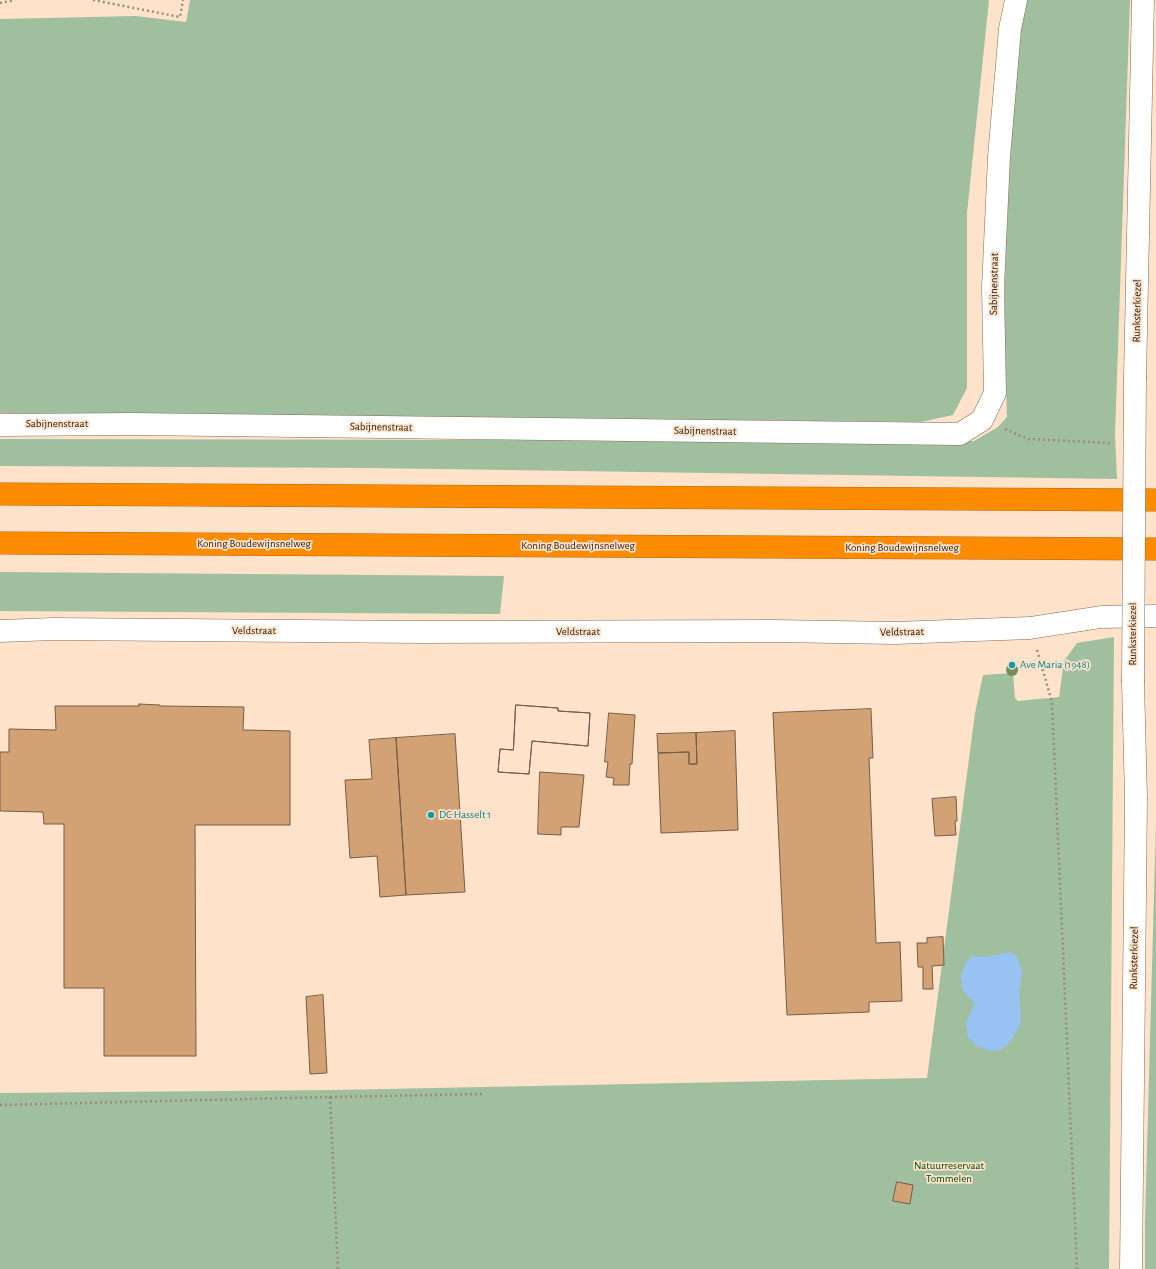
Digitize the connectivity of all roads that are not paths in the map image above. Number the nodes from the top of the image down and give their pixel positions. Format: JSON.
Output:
{"nodes":[{"id":1,"x":1016,"y":0,"type":"edge"},
{"id":2,"x":1143,"y":0,"type":"edge"},
{"id":3,"x":0,"y":425,"type":"edge"},
{"id":4,"x":0,"y":494,"type":"edge"},
{"id":5,"x":1156,"y":500,"type":"edge"},
{"id":6,"x":0,"y":543,"type":"edge"},
{"id":7,"x":1156,"y":549,"type":"edge"},
{"id":8,"x":1156,"y":616,"type":"edge"},
{"id":9,"x":0,"y":631,"type":"edge"},
{"id":10,"x":1131,"y":1269,"type":"edge"}],
"edges":[{"from":1,"to":3,"type":"street","name":"Sabijnenstraat"},
{"from":2,"to":10,"type":"street","name":"Runksterkiezel","bridge":true},
{"from":4,"to":5,"type":"highway"},
{"from":6,"to":7,"type":"highway","name":"Koning Boudewijnsnelweg"},
{"from":8,"to":9,"type":"street","name":"Veldstraat"}]}
